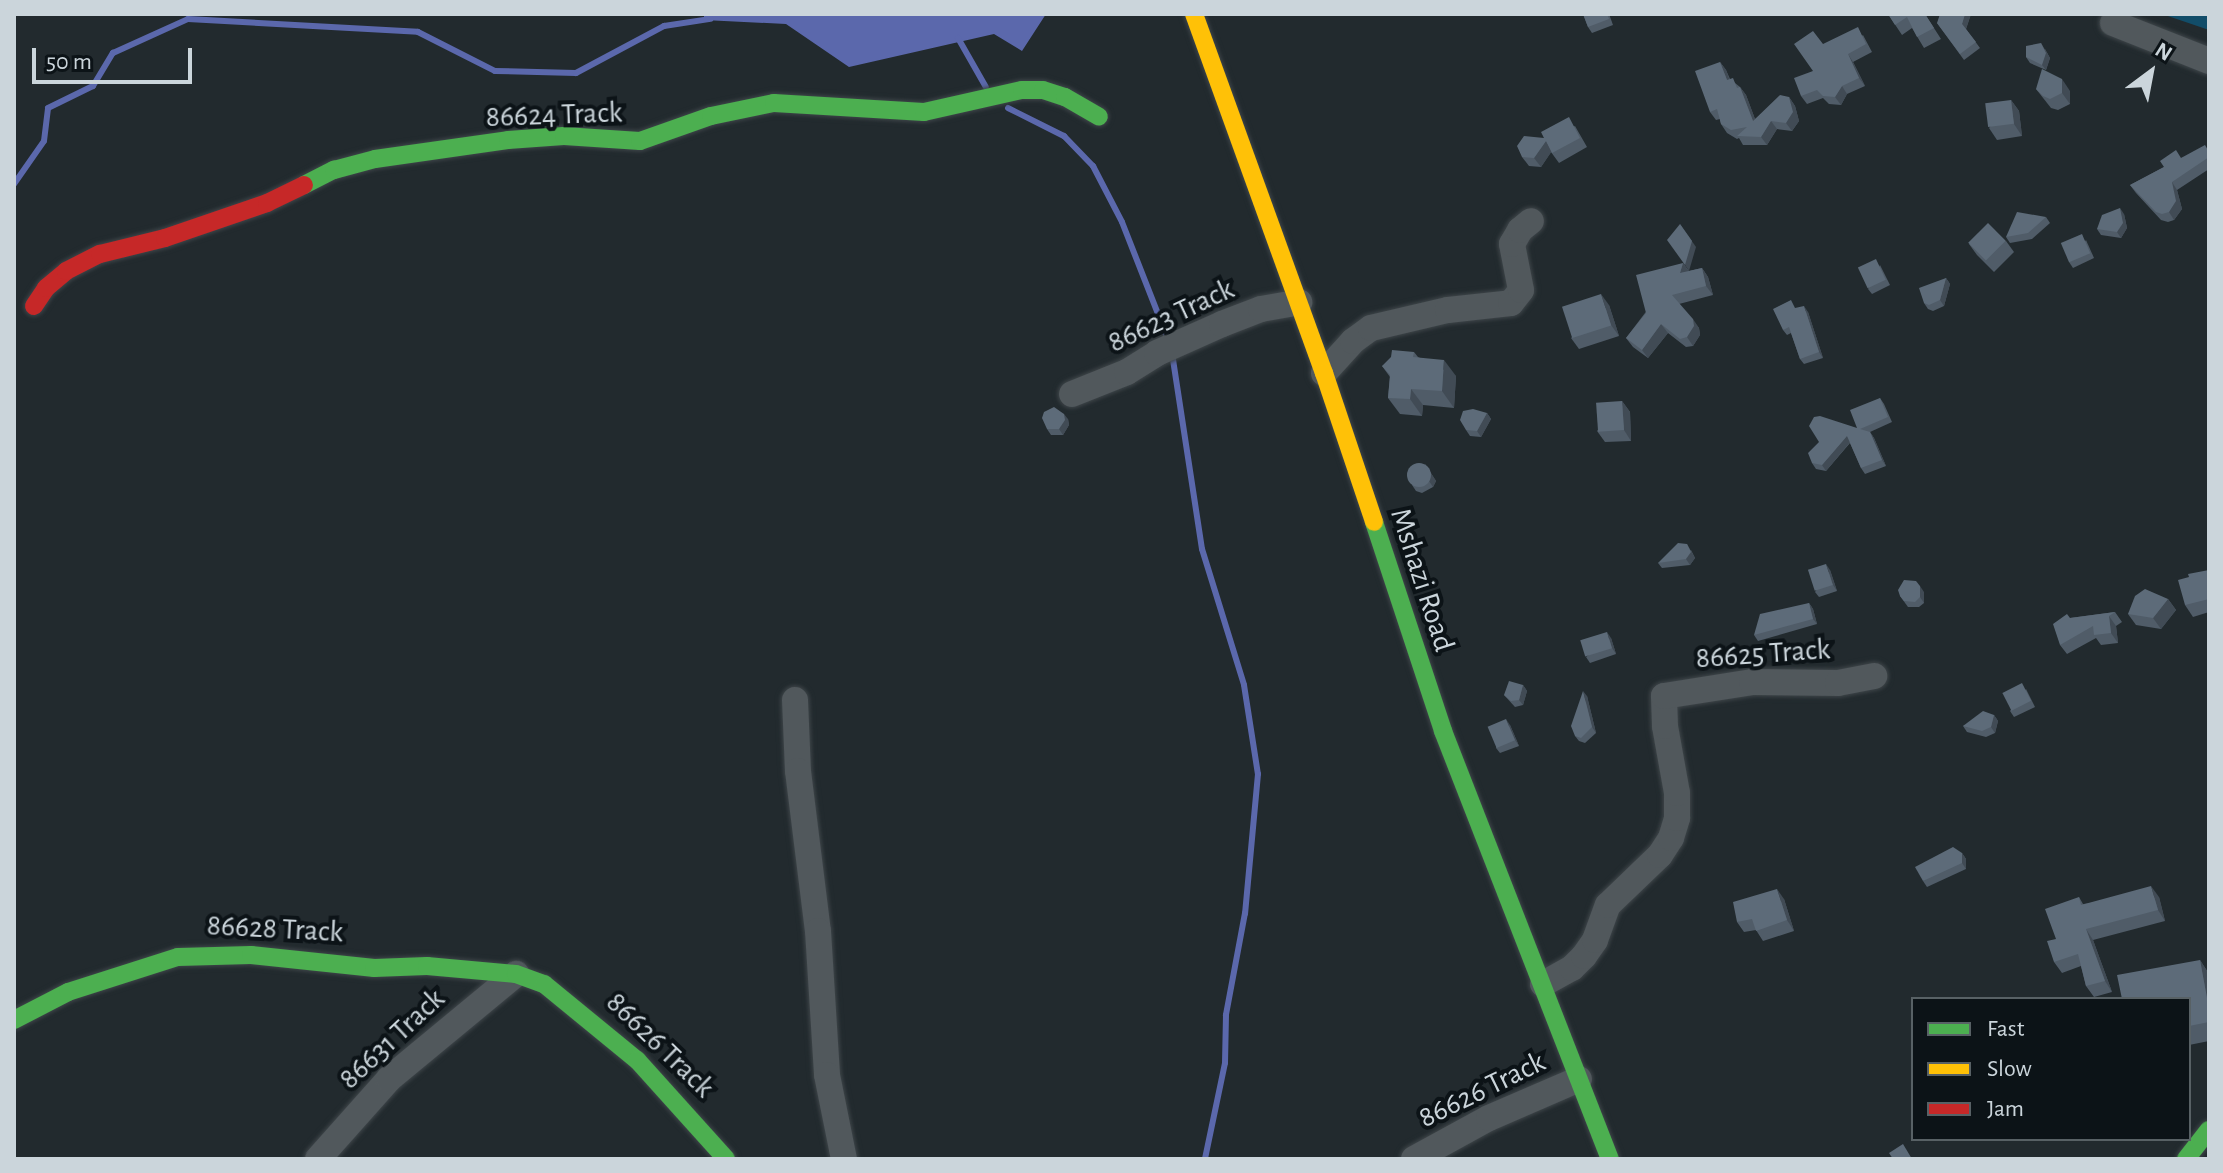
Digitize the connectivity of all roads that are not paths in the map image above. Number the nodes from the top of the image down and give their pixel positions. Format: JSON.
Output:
{"nodes":[{"id":1,"x":1194,"y":14,"type":"edge"},
{"id":2,"x":2113,"y":23,"type":"dead end"},
{"id":3,"x":2209,"y":61,"type":"edge"},
{"id":4,"x":1099,"y":117,"type":"dead end"},
{"id":5,"x":1531,"y":221,"type":"dead end"},
{"id":6,"x":1299,"y":302,"type":"junction"},
{"id":7,"x":34,"y":306,"type":"dead end"},
{"id":8,"x":1324,"y":373,"type":"junction"},
{"id":9,"x":1072,"y":394,"type":"dead end"},
{"id":10,"x":1874,"y":676,"type":"dead end"},
{"id":11,"x":795,"y":700,"type":"dead end"},
{"id":12,"x":516,"y":974,"type":"junction"},
{"id":13,"x":544,"y":984,"type":"joint"},
{"id":14,"x":1543,"y":984,"type":"junction"},
{"id":15,"x":14,"y":1020,"type":"edge"},
{"id":16,"x":1579,"y":1079,"type":"junction"},
{"id":17,"x":2209,"y":1130,"type":"edge"},
{"id":18,"x":318,"y":1159,"type":"edge"},
{"id":19,"x":726,"y":1159,"type":"edge"},
{"id":20,"x":844,"y":1159,"type":"edge"},
{"id":21,"x":1414,"y":1159,"type":"edge"},
{"id":22,"x":1610,"y":1159,"type":"edge"},
{"id":23,"x":2186,"y":1159,"type":"edge"}],
"edges":[{"from":1,"to":6,"type":"street","name":"Mshazi Road"},
{"from":2,"to":3,"type":"street"},
{"from":4,"to":7,"type":"street","name":"86624 Track"},
{"from":5,"to":8,"type":"street"},
{"from":6,"to":8,"type":"street","name":"Mshazi Road"},
{"from":6,"to":9,"type":"street","name":"86623 Track"},
{"from":8,"to":14,"type":"street","name":"Mshazi Road"},
{"from":10,"to":14,"type":"street","name":"86625 Track"},
{"from":11,"to":20,"type":"street"},
{"from":12,"to":13,"type":"street","name":"86628 Track"},
{"from":12,"to":15,"type":"street","name":"86628 Track"},
{"from":12,"to":18,"type":"street","name":"86631 Track"},
{"from":13,"to":19,"type":"street","name":"86626 Track"},
{"from":14,"to":16,"type":"street","name":"Mshazi Road"},
{"from":16,"to":21,"type":"street","name":"86626 Track"},
{"from":16,"to":22,"type":"street","name":"Mshazi Road"},
{"from":17,"to":23,"type":"street"}]}
